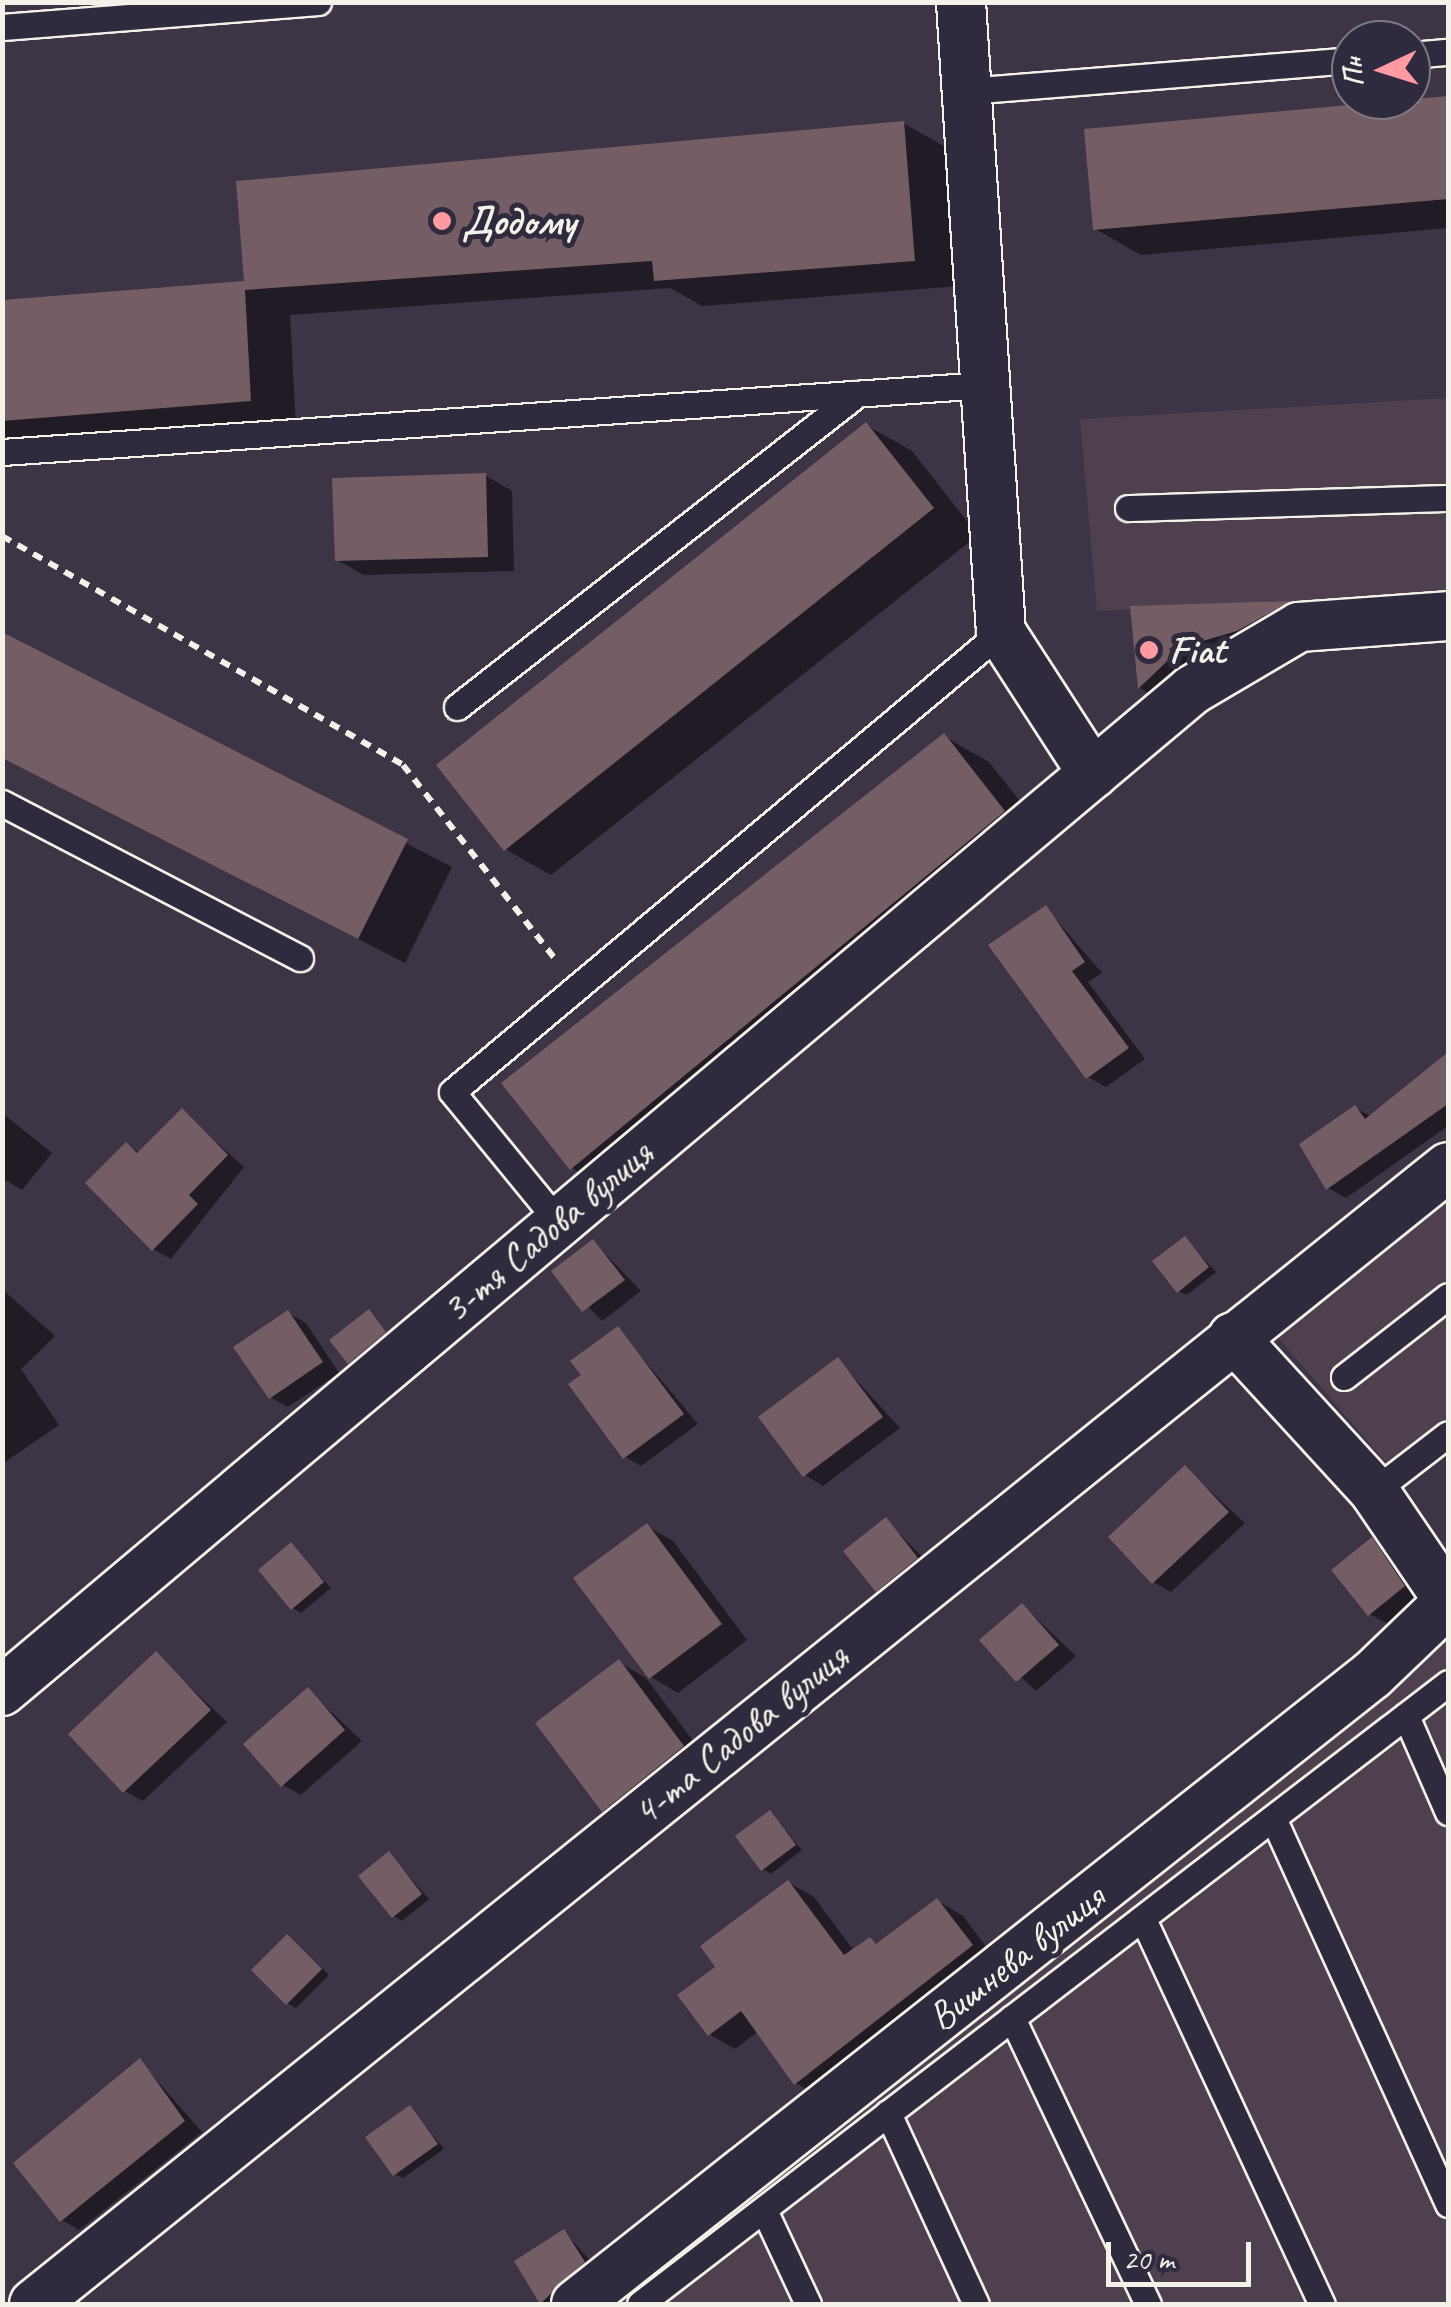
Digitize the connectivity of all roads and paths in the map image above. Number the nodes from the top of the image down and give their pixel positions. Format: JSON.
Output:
{"nodes":[{"id":1,"x":318,"y":2,"type":"edge"},
{"id":2,"x":961,"y":2,"type":"edge"},
{"id":3,"x":2,"y":27,"type":"edge"},
{"id":4,"x":1331,"y":62,"type":"edge"},
{"id":5,"x":967,"y":91,"type":"junction"},
{"id":6,"x":985,"y":385,"type":"junction"},
{"id":7,"x":857,"y":394,"type":"junction"},
{"id":8,"x":2,"y":452,"type":"edge"},
{"id":9,"x":1448,"y":498,"type":"edge"},
{"id":10,"x":1128,"y":508,"type":"dead end"},
{"id":11,"x":2,"y":536,"type":"edge"},
{"id":12,"x":1448,"y":616,"type":"edge"},
{"id":13,"x":1001,"y":632,"type":"junction"},
{"id":14,"x":457,"y":707,"type":"dead end"},
{"id":15,"x":1092,"y":774,"type":"junction"},
{"id":16,"x":2,"y":803,"type":"edge"},
{"id":17,"x":300,"y":958,"type":"dead end"},
{"id":18,"x":578,"y":989,"type":"junction"},
{"id":19,"x":1448,"y":1167,"type":"edge"},
{"id":20,"x":556,"y":1220,"type":"junction"},
{"id":21,"x":1448,"y":1296,"type":"edge"},
{"id":22,"x":1232,"y":1337,"type":"junction"},
{"id":23,"x":1344,"y":1377,"type":"dead end"},
{"id":24,"x":1448,"y":1434,"type":"edge"},
{"id":25,"x":1374,"y":1491,"type":"junction"},
{"id":26,"x":1448,"y":1601,"type":"edge"},
{"id":27,"x":1448,"y":1683,"type":"edge"},
{"id":28,"x":2,"y":1691,"type":"edge"},
{"id":29,"x":1406,"y":1716,"type":"junction"},
{"id":30,"x":1446,"y":1800,"type":"edge"},
{"id":31,"x":1273,"y":1818,"type":"junction"},
{"id":32,"x":1142,"y":1918,"type":"junction"},
{"id":33,"x":1012,"y":2018,"type":"junction"},
{"id":34,"x":888,"y":2114,"type":"junction"},
{"id":35,"x":1448,"y":2204,"type":"edge"},
{"id":36,"x":764,"y":2210,"type":"junction"},
{"id":37,"x":34,"y":2304,"type":"edge"},
{"id":38,"x":576,"y":2304,"type":"edge"},
{"id":39,"x":640,"y":2304,"type":"edge"},
{"id":40,"x":808,"y":2304,"type":"edge"},
{"id":41,"x":976,"y":2304,"type":"edge"},
{"id":42,"x":1148,"y":2304,"type":"edge"},
{"id":43,"x":1322,"y":2304,"type":"edge"}],
"edges":[{"from":1,"to":3,"type":"lane"},
{"from":2,"to":5,"type":"street"},
{"from":4,"to":5,"type":"lane"},
{"from":5,"to":6,"type":"street"},
{"from":6,"to":7,"type":"lane"},
{"from":6,"to":13,"type":"street"},
{"from":7,"to":8,"type":"lane"},
{"from":7,"to":14,"type":"lane"},
{"from":9,"to":10,"type":"lane"},
{"from":11,"to":18,"type":"path"},
{"from":12,"to":15,"type":"street"},
{"from":13,"to":15,"type":"street"},
{"from":13,"to":18,"type":"lane"},
{"from":15,"to":20,"type":"street","name":"3-тя Садова вулиця"},
{"from":16,"to":17,"type":"lane"},
{"from":18,"to":20,"type":"lane"},
{"from":19,"to":22,"type":"street","name":"4-та Садова вулиця"},
{"from":20,"to":28,"type":"street","name":"3-тя Садова вулиця"},
{"from":21,"to":23,"type":"lane"},
{"from":22,"to":25,"type":"street","name":"Вишнева вулиця"},
{"from":22,"to":37,"type":"street","name":"4-та Садова вулиця"},
{"from":24,"to":25,"type":"lane"},
{"from":25,"to":26,"type":"street","name":"Вишнева вулиця"},
{"from":26,"to":38,"type":"street","name":"Вишнева вулиця"},
{"from":27,"to":29,"type":"lane"},
{"from":29,"to":30,"type":"lane"},
{"from":29,"to":31,"type":"lane"},
{"from":31,"to":32,"type":"lane"},
{"from":31,"to":35,"type":"lane"},
{"from":32,"to":33,"type":"lane"},
{"from":32,"to":43,"type":"lane"},
{"from":33,"to":34,"type":"lane"},
{"from":33,"to":42,"type":"lane"},
{"from":34,"to":36,"type":"lane"},
{"from":34,"to":41,"type":"lane"},
{"from":36,"to":39,"type":"lane"},
{"from":36,"to":40,"type":"lane"}]}
